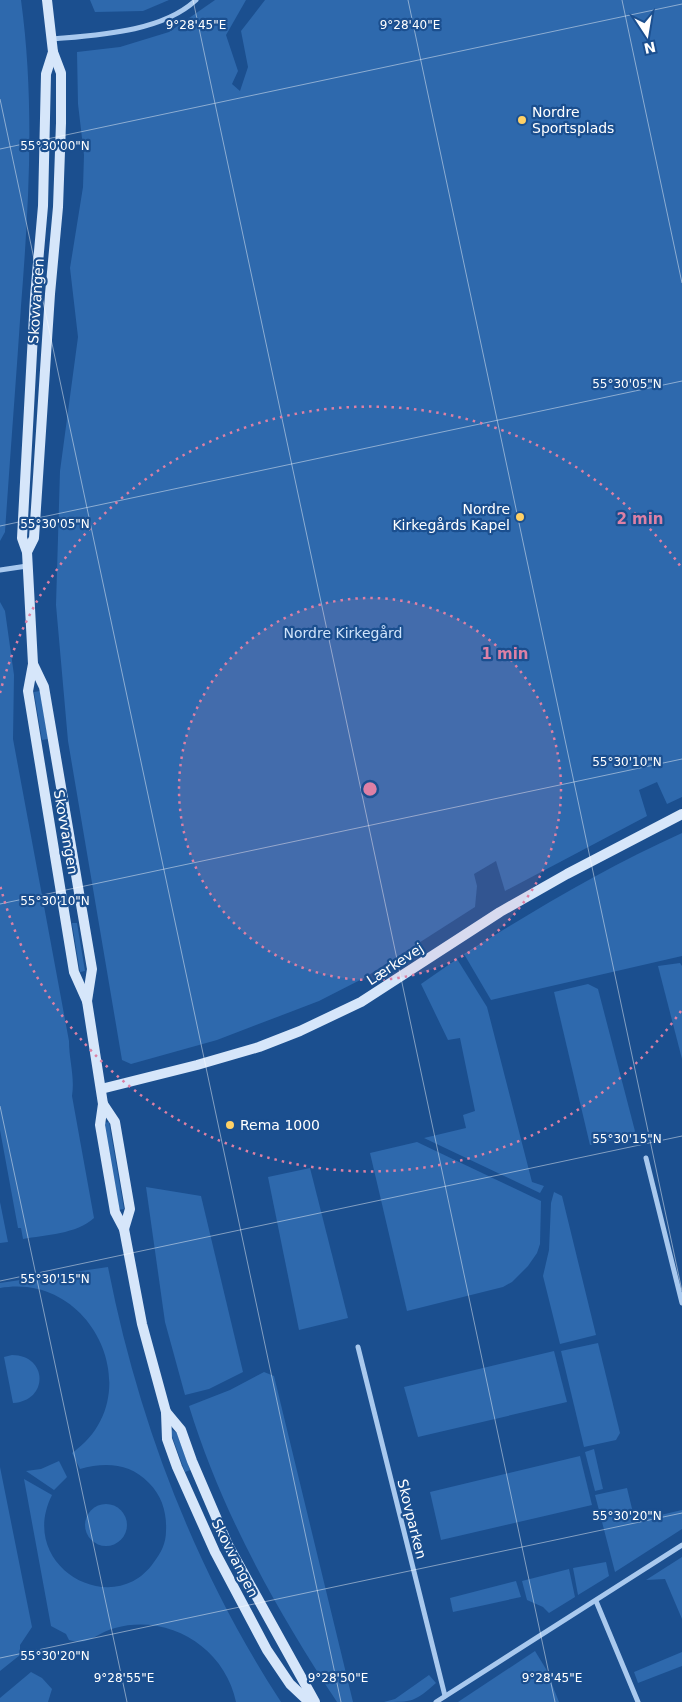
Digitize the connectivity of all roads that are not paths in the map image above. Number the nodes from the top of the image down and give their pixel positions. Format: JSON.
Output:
{"nodes":[{"id":1,"x":47,"y":0,"type":"edge"},
{"id":2,"x":196,"y":0,"type":"edge"},
{"id":3,"x":52,"y":39,"type":"junction"},
{"id":4,"x":53,"y":52,"type":"junction"},
{"id":5,"x":27,"y":552,"type":"junction"},
{"id":6,"x":27,"y":566,"type":"junction"},
{"id":7,"x":0,"y":570,"type":"edge"},
{"id":8,"x":33,"y":664,"type":"junction"},
{"id":9,"x":682,"y":814,"type":"edge"},
{"id":10,"x":87,"y":1001,"type":"junction"},
{"id":11,"x":101,"y":1089,"type":"junction"},
{"id":12,"x":103,"y":1104,"type":"junction"},
{"id":13,"x":646,"y":1158,"type":"dead end"},
{"id":14,"x":124,"y":1229,"type":"junction"},
{"id":15,"x":682,"y":1303,"type":"edge"},
{"id":16,"x":358,"y":1347,"type":"dead end"},
{"id":17,"x":166,"y":1412,"type":"junction"},
{"id":18,"x":682,"y":1545,"type":"edge"},
{"id":19,"x":596,"y":1601,"type":"junction"},
{"id":20,"x":445,"y":1696,"type":"junction"},
{"id":21,"x":309,"y":1702,"type":"edge"},
{"id":22,"x":315,"y":1702,"type":"edge"},
{"id":23,"x":436,"y":1702,"type":"edge"},
{"id":24,"x":638,"y":1702,"type":"edge"}],
"edges":[{"from":1,"to":3,"type":"street","name":"Skovvangen"},
{"from":2,"to":3,"type":"street"},
{"from":3,"to":4,"type":"street","name":"Skovvangen"},
{"from":4,"to":5,"type":"street","name":"Skovvangen"},
{"from":4,"to":5,"type":"street","name":"Skovvangen"},
{"from":5,"to":6,"type":"street","name":"Skovvangen"},
{"from":6,"to":7,"type":"street"},
{"from":6,"to":8,"type":"street","name":"Skovvangen"},
{"from":8,"to":10,"type":"street","name":"Skovvangen"},
{"from":8,"to":10,"type":"street","name":"Skovvangen"},
{"from":9,"to":11,"type":"street","name":"Lærkevej"},
{"from":10,"to":11,"type":"street","name":"Skovvangen"},
{"from":11,"to":12,"type":"street","name":"Skovvangen"},
{"from":12,"to":14,"type":"street","name":"Skovvangen"},
{"from":12,"to":14,"type":"street","name":"Skovvangen"},
{"from":13,"to":15,"type":"street"},
{"from":14,"to":17,"type":"street","name":"Skovvangen"},
{"from":16,"to":20,"type":"street","name":"Skovparken"},
{"from":17,"to":21,"type":"street","name":"Skovvangen"},
{"from":17,"to":22,"type":"street","name":"Skovvangen"},
{"from":18,"to":19,"type":"street"},
{"from":19,"to":20,"type":"street"},
{"from":19,"to":24,"type":"street"},
{"from":20,"to":23,"type":"street"}]}
